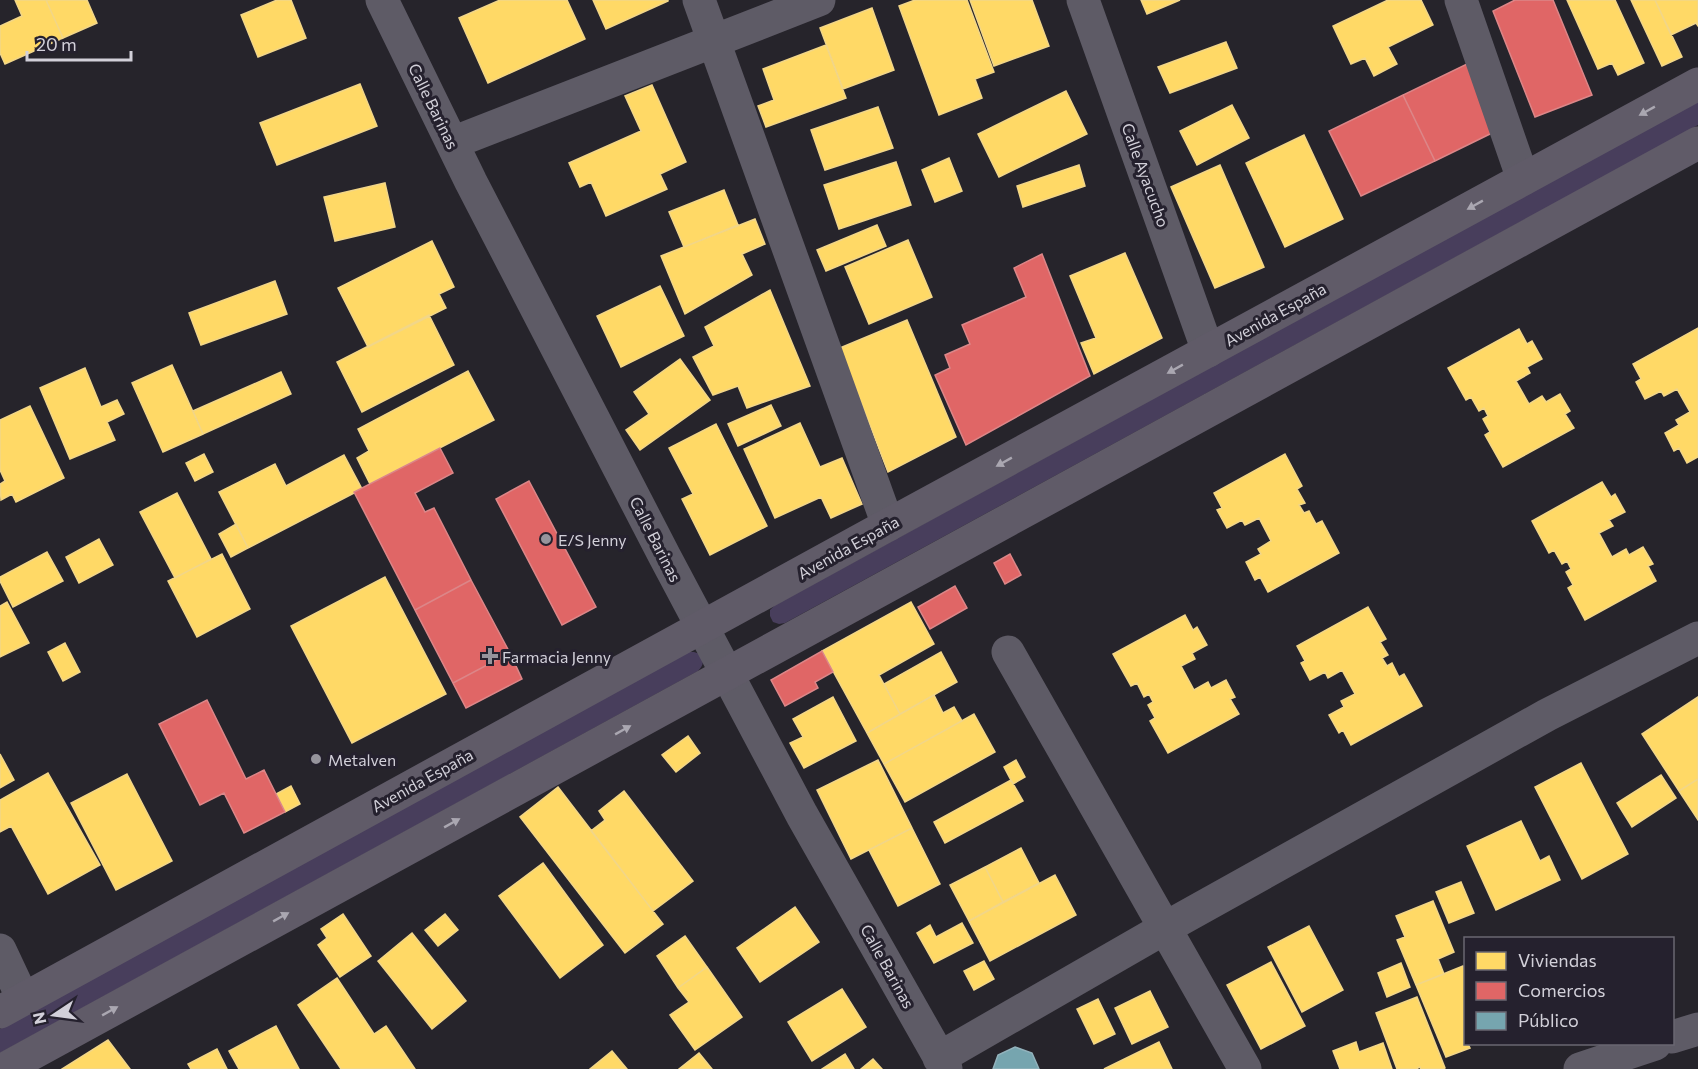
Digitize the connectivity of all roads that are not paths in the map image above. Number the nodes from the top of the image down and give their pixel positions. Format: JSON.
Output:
{"nodes":[{"id":1,"x":382,"y":0,"type":"edge"},
{"id":2,"x":699,"y":0,"type":"edge"},
{"id":3,"x":819,"y":0,"type":"edge"},
{"id":4,"x":1083,"y":0,"type":"edge"},
{"id":5,"x":1461,"y":0,"type":"edge"},
{"id":6,"x":714,"y":41,"type":"junction"},
{"id":7,"x":1698,"y":84,"type":"edge"},
{"id":8,"x":452,"y":143,"type":"junction"},
{"id":9,"x":1698,"y":143,"type":"edge"},
{"id":10,"x":1522,"y":179,"type":"junction"},
{"id":11,"x":1208,"y":351,"type":"junction"},
{"id":12,"x":888,"y":525,"type":"junction"},
{"id":13,"x":702,"y":627,"type":"junction"},
{"id":14,"x":1698,"y":638,"type":"edge"},
{"id":15,"x":1008,"y":652,"type":"dead end"},
{"id":16,"x":727,"y":673,"type":"junction"},
{"id":17,"x":1165,"y":928,"type":"junction"},
{"id":18,"x":0,"y":950,"type":"edge"},
{"id":19,"x":11,"y":1006,"type":"edge"},
{"id":20,"x":1698,"y":1029,"type":"edge"},
{"id":21,"x":1674,"y":1036,"type":"edge"},
{"id":22,"x":1652,"y":1045,"type":"edge"},
{"id":23,"x":943,"y":1063,"type":"edge"},
{"id":24,"x":4,"y":1069,"type":"edge"},
{"id":25,"x":1245,"y":1069,"type":"edge"},
{"id":26,"x":1580,"y":1069,"type":"edge"}],
"edges":[{"from":1,"to":8,"type":"street","name":"Calle Barinas"},
{"from":2,"to":6,"type":"street"},
{"from":3,"to":6,"type":"street"},
{"from":4,"to":11,"type":"street","name":"Calle Ayacucho"},
{"from":5,"to":10,"type":"street"},
{"from":6,"to":8,"type":"street"},
{"from":6,"to":12,"type":"street"},
{"from":7,"to":10,"type":"main road","name":"Avenida España","one_way":true},
{"from":8,"to":13,"type":"street","name":"Calle Barinas"},
{"from":9,"to":16,"type":"main road"},
{"from":10,"to":11,"type":"main road","name":"Avenida España","one_way":true},
{"from":11,"to":12,"type":"main road","name":"Avenida España","one_way":true},
{"from":12,"to":13,"type":"main road","name":"Avenida España"},
{"from":13,"to":16,"type":"street","name":"Calle Barinas"},
{"from":13,"to":19,"type":"main road","name":"Avenida España"},
{"from":14,"to":17,"type":"street"},
{"from":15,"to":17,"type":"street"},
{"from":16,"to":23,"type":"street","name":"Calle Barinas"},
{"from":24,"to":16,"type":"main road","one_way":true},
{"from":17,"to":23,"type":"street"},
{"from":17,"to":25,"type":"street"},
{"from":18,"to":19,"type":"street"},
{"from":20,"to":21,"type":"street"},
{"from":22,"to":26,"type":"street"}]}
